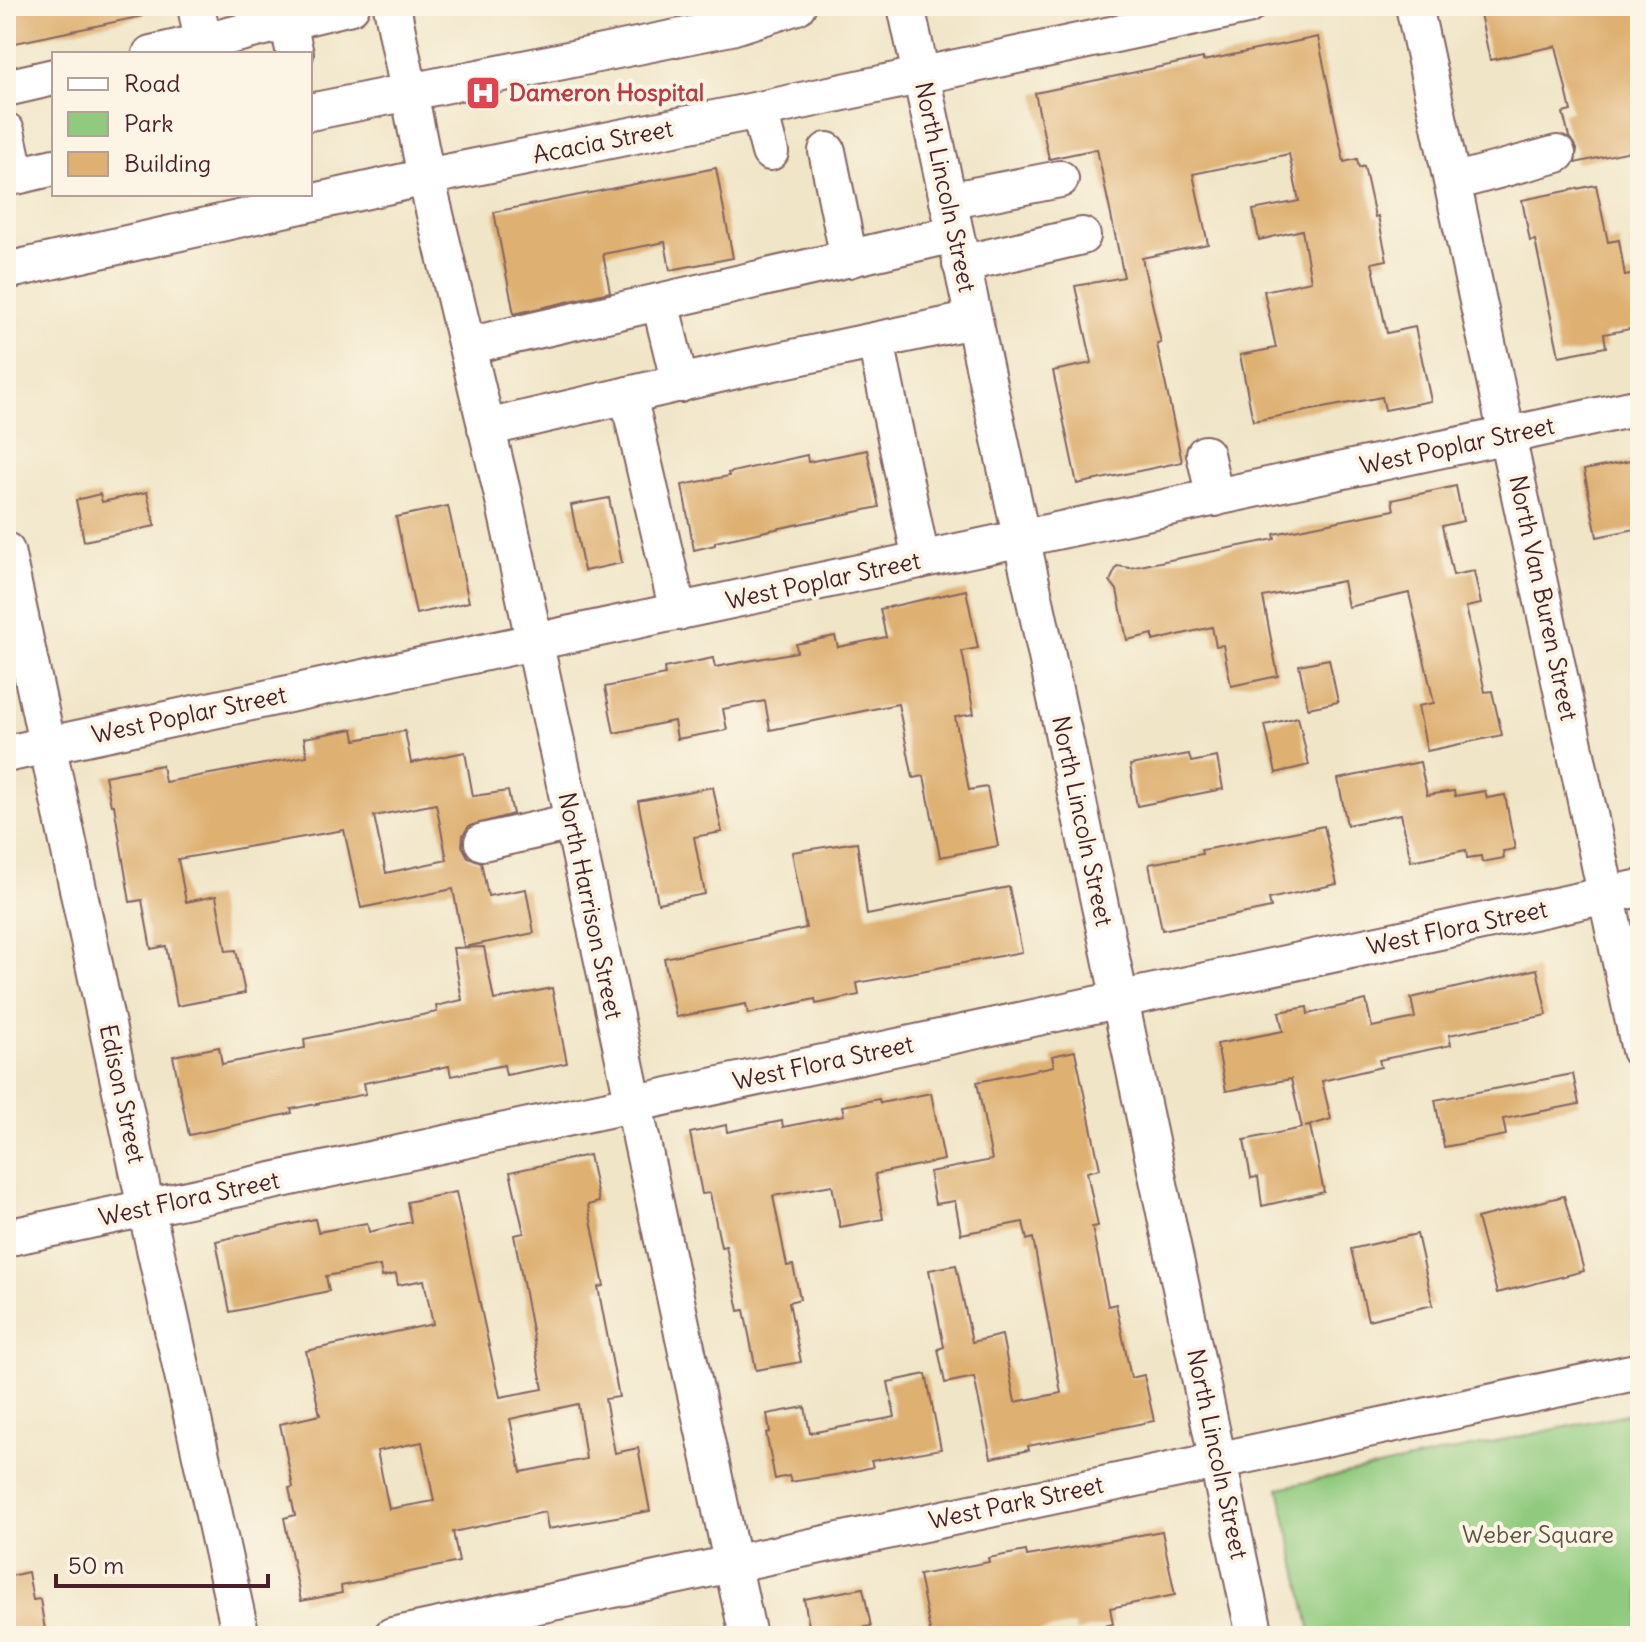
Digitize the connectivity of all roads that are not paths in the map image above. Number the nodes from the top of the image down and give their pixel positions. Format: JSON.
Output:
{"nodes":[{"id":1,"x":196,"y":6,"type":"edge"},
{"id":2,"x":351,"y":6,"type":"edge"},
{"id":3,"x":392,"y":6,"type":"edge"},
{"id":4,"x":797,"y":6,"type":"edge"},
{"id":5,"x":906,"y":6,"type":"edge"},
{"id":6,"x":1247,"y":6,"type":"edge"},
{"id":7,"x":1414,"y":6,"type":"edge"},
{"id":8,"x":292,"y":38,"type":"edge"},
{"id":9,"x":203,"y":42,"type":"junction"},
{"id":10,"x":160,"y":52,"type":"edge"},
{"id":11,"x":920,"y":76,"type":"junction"},
{"id":12,"x":52,"y":77,"type":"edge"},
{"id":13,"x":6,"y":88,"type":"edge"},
{"id":14,"x":409,"y":93,"type":"junction"},
{"id":15,"x":759,"y":110,"type":"junction"},
{"id":16,"x":312,"y":112,"type":"edge"},
{"id":17,"x":6,"y":131,"type":"edge"},
{"id":18,"x":827,"y":151,"type":"dead end"},
{"id":19,"x":770,"y":152,"type":"dead end"},
{"id":20,"x":1557,"y":154,"type":"dead end"},
{"id":21,"x":52,"y":167,"type":"edge"},
{"id":22,"x":426,"y":177,"type":"junction"},
{"id":23,"x":1060,"y":179,"type":"dead end"},
{"id":24,"x":1453,"y":182,"type":"junction"},
{"id":25,"x":955,"y":233,"type":"junction"},
{"id":26,"x":1082,"y":236,"type":"dead end"},
{"id":27,"x":849,"y":259,"type":"junction"},
{"id":28,"x":6,"y":271,"type":"edge"},
{"id":29,"x":660,"y":302,"type":"junction"},
{"id":30,"x":973,"y":320,"type":"junction"},
{"id":31,"x":876,"y":341,"type":"junction"},
{"id":32,"x":467,"y":346,"type":"junction"},
{"id":33,"x":680,"y":384,"type":"junction"},
{"id":34,"x":628,"y":395,"type":"junction"},
{"id":35,"x":1640,"y":407,"type":"edge"},
{"id":36,"x":486,"y":428,"type":"junction"},
{"id":37,"x":1508,"y":435,"type":"junction"},
{"id":38,"x":1205,"y":454,"type":"dead end"},
{"id":39,"x":1215,"y":498,"type":"junction"},
{"id":40,"x":1021,"y":540,"type":"junction"},
{"id":41,"x":6,"y":551,"type":"edge"},
{"id":42,"x":921,"y":560,"type":"junction"},
{"id":43,"x":678,"y":612,"type":"junction"},
{"id":44,"x":534,"y":642,"type":"junction"},
{"id":45,"x":48,"y":745,"type":"junction"},
{"id":46,"x":6,"y":754,"type":"edge"},
{"id":47,"x":572,"y":822,"type":"junction"},
{"id":48,"x":483,"y":842,"type":"dead end"},
{"id":49,"x":1623,"y":891,"type":"edge"},
{"id":50,"x":1120,"y":999,"type":"junction"},
{"id":51,"x":1640,"y":1050,"type":"edge"},
{"id":52,"x":633,"y":1104,"type":"junction"},
{"id":53,"x":146,"y":1208,"type":"junction"},
{"id":54,"x":6,"y":1238,"type":"edge"},
{"id":55,"x":1640,"y":1371,"type":"edge"},
{"id":56,"x":1219,"y":1460,"type":"junction"},
{"id":57,"x":733,"y":1564,"type":"junction"},
{"id":58,"x":241,"y":1636,"type":"edge"},
{"id":59,"x":392,"y":1636,"type":"edge"},
{"id":60,"x":748,"y":1636,"type":"edge"},
{"id":61,"x":1255,"y":1636,"type":"edge"}],
"edges":[{"from":1,"to":9,"type":"street"},
{"from":2,"to":8,"type":"street"},
{"from":3,"to":14,"type":"street","name":"North Harrison Street"},
{"from":4,"to":14,"type":"street"},
{"from":5,"to":11,"type":"street","name":"North Lincoln Street"},
{"from":6,"to":11,"type":"street","name":"Acacia Street"},
{"from":7,"to":24,"type":"street","name":"North Van Buren Street"},
{"from":8,"to":9,"type":"street"},
{"from":9,"to":10,"type":"street"},
{"from":11,"to":15,"type":"street","name":"Acacia Street"},
{"from":11,"to":25,"type":"street","name":"North Lincoln Street"},
{"from":12,"to":13,"type":"street"},
{"from":14,"to":16,"type":"street"},
{"from":14,"to":22,"type":"street","name":"North Harrison Street"},
{"from":15,"to":19,"type":"street"},
{"from":15,"to":22,"type":"street","name":"Acacia Street"},
{"from":17,"to":21,"type":"street"},
{"from":18,"to":27,"type":"street"},
{"from":20,"to":24,"type":"street"},
{"from":22,"to":28,"type":"street","name":"Acacia Street"},
{"from":22,"to":32,"type":"street","name":"North Harrison Street"},
{"from":23,"to":25,"type":"street"},
{"from":24,"to":37,"type":"street","name":"North Van Buren Street"},
{"from":25,"to":26,"type":"street"},
{"from":25,"to":27,"type":"street"},
{"from":25,"to":30,"type":"street","name":"North Lincoln Street"},
{"from":27,"to":29,"type":"street"},
{"from":29,"to":32,"type":"street"},
{"from":29,"to":33,"type":"street"},
{"from":30,"to":31,"type":"street"},
{"from":30,"to":40,"type":"street","name":"North Lincoln Street"},
{"from":31,"to":33,"type":"street"},
{"from":31,"to":42,"type":"street"},
{"from":32,"to":36,"type":"street","name":"North Harrison Street"},
{"from":33,"to":34,"type":"street"},
{"from":34,"to":36,"type":"street"},
{"from":34,"to":43,"type":"street"},
{"from":35,"to":37,"type":"street","name":"West Poplar Street"},
{"from":36,"to":44,"type":"street","name":"North Harrison Street"},
{"from":37,"to":39,"type":"street","name":"West Poplar Street"},
{"from":37,"to":49,"type":"street","name":"North Van Buren Street"},
{"from":38,"to":39,"type":"street"},
{"from":39,"to":40,"type":"street","name":"West Poplar Street"},
{"from":40,"to":42,"type":"street","name":"West Poplar Street"},
{"from":40,"to":50,"type":"street","name":"North Lincoln Street"},
{"from":41,"to":45,"type":"street","name":"Edison Street"},
{"from":42,"to":43,"type":"street","name":"West Poplar Street"},
{"from":43,"to":44,"type":"street","name":"West Poplar Street"},
{"from":44,"to":45,"type":"street","name":"West Poplar Street"},
{"from":44,"to":47,"type":"street","name":"North Harrison Street"},
{"from":45,"to":46,"type":"street","name":"West Poplar Street"},
{"from":45,"to":53,"type":"street","name":"Edison Street"},
{"from":47,"to":48,"type":"street"},
{"from":47,"to":52,"type":"street","name":"North Harrison Street"},
{"from":49,"to":50,"type":"street","name":"West Flora Street"},
{"from":49,"to":51,"type":"street","name":"North Van Buren Street"},
{"from":50,"to":52,"type":"street","name":"West Flora Street"},
{"from":50,"to":56,"type":"street","name":"North Lincoln Street"},
{"from":52,"to":53,"type":"street","name":"West Flora Street"},
{"from":52,"to":57,"type":"street","name":"North Harrison Street"},
{"from":53,"to":54,"type":"street","name":"West Flora Street"},
{"from":53,"to":58,"type":"street","name":"Edison Street"},
{"from":55,"to":56,"type":"street","name":"West Park Street"},
{"from":56,"to":57,"type":"street","name":"West Park Street"},
{"from":56,"to":61,"type":"street","name":"North Lincoln Street"},
{"from":57,"to":59,"type":"street","name":"West Park Street"},
{"from":57,"to":60,"type":"street","name":"North Harrison Street"}]}
